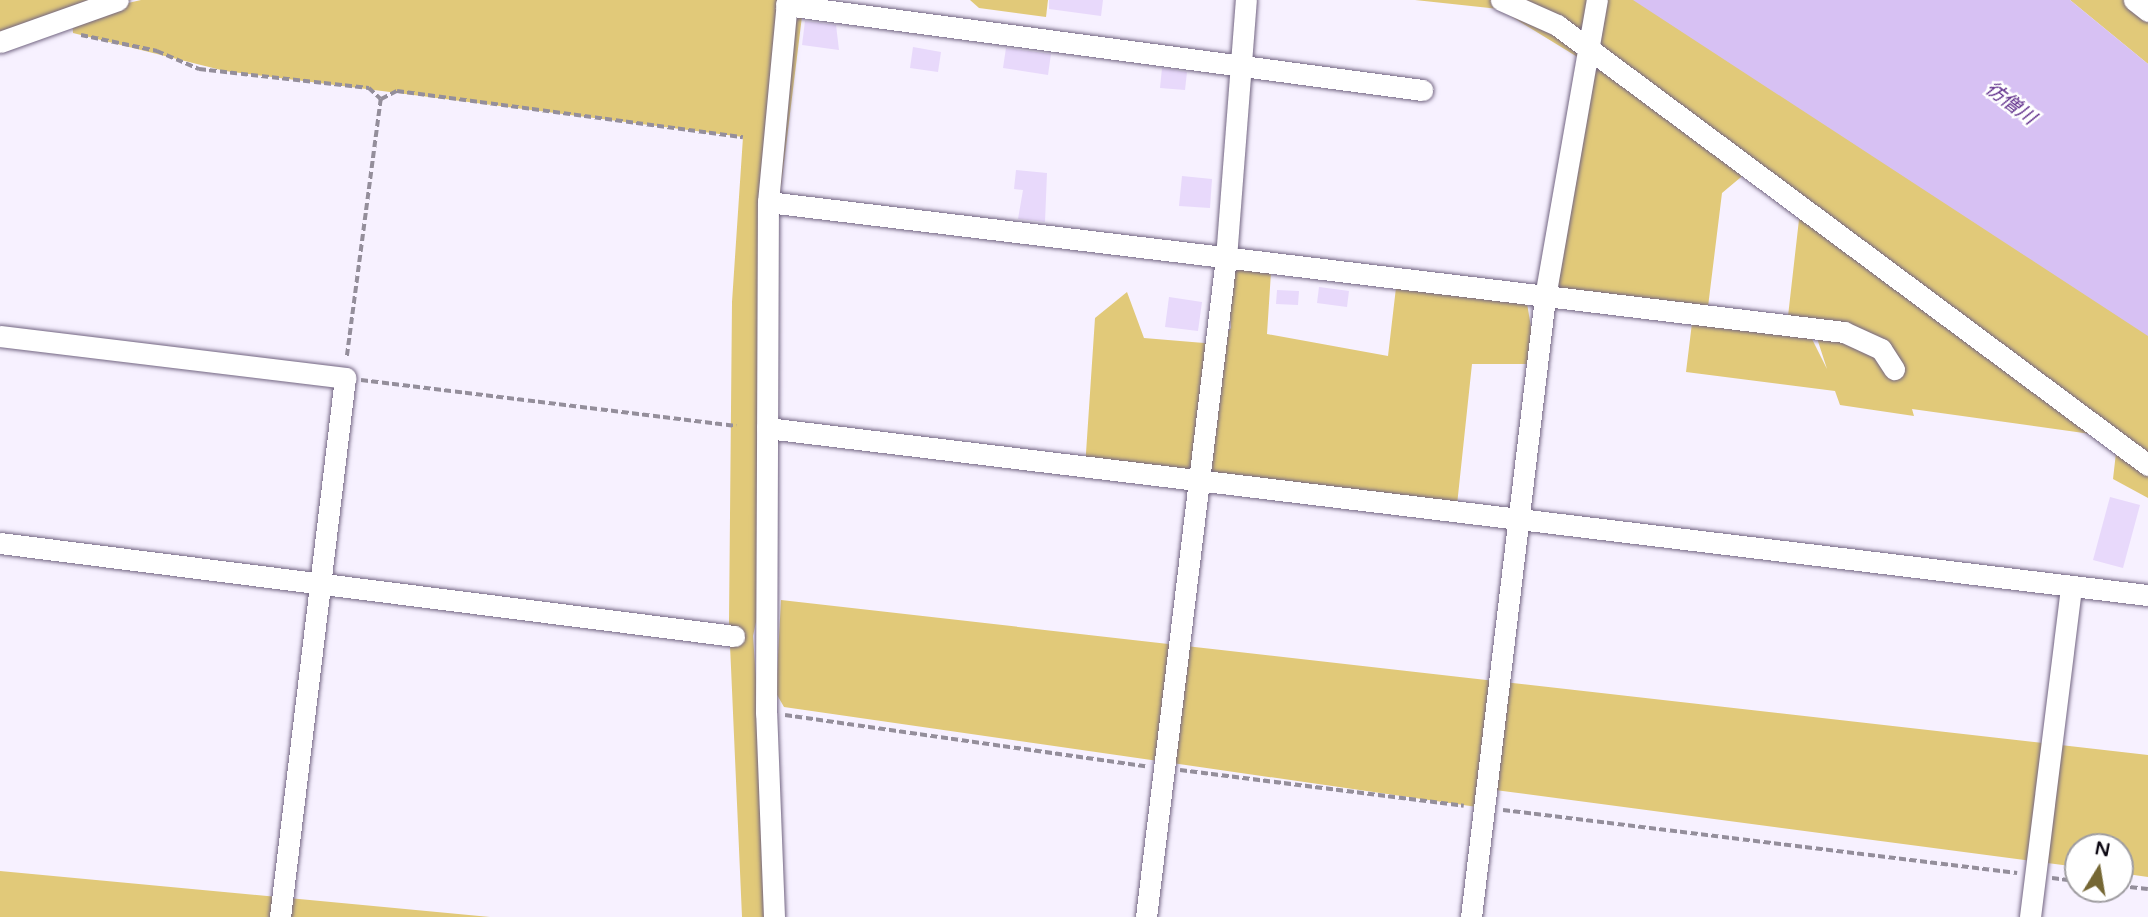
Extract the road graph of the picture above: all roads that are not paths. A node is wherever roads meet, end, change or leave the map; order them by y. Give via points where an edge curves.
1 (118, 0) edge
2 (1246, 0) edge
3 (1501, 0) edge
4 (1597, 0) edge
5 (2134, 0) edge
6 (786, 3) edge
7 (2148, 11) edge
8 (0, 42) edge
9 (1587, 44) junction
10 (1241, 68) junction
11 (1422, 90) dead end
12 (768, 202) junction
13 (1226, 258) junction
14 (1545, 298) junction
15 (0, 336) edge
16 (1894, 369) dead end
17 (767, 428) junction
18 (2148, 465) edge
19 (1201, 482) junction
20 (1519, 522) junction
21 (0, 543) edge
22 (320, 584) junction
23 (2071, 587) junction
24 (2148, 595) edge
25 (734, 636) dead end
26 (280, 917) edge
27 (774, 917) edge
28 (1146, 917) edge
29 (1471, 917) edge
30 (2030, 917) edge

1 - 8 street
2 - 10 street
3 - 9 street
4 - 9 street
5 - 7 street
6 - 10 street
6 - 12 street
9 - 14 street
9 - 18 street
10 - 11 street
10 - 13 street
12 - 13 street
12 - 17 street
13 - 14 street
13 - 19 street
14 - 16 street via 1844,332 1881,349
14 - 20 street
15 - 22 street via 345,378
17 - 19 street
17 - 27 street via 766,713
19 - 20 street
19 - 28 street
20 - 23 street
20 - 29 street
21 - 22 street
22 - 25 street
22 - 26 street
23 - 24 street
23 - 30 street

